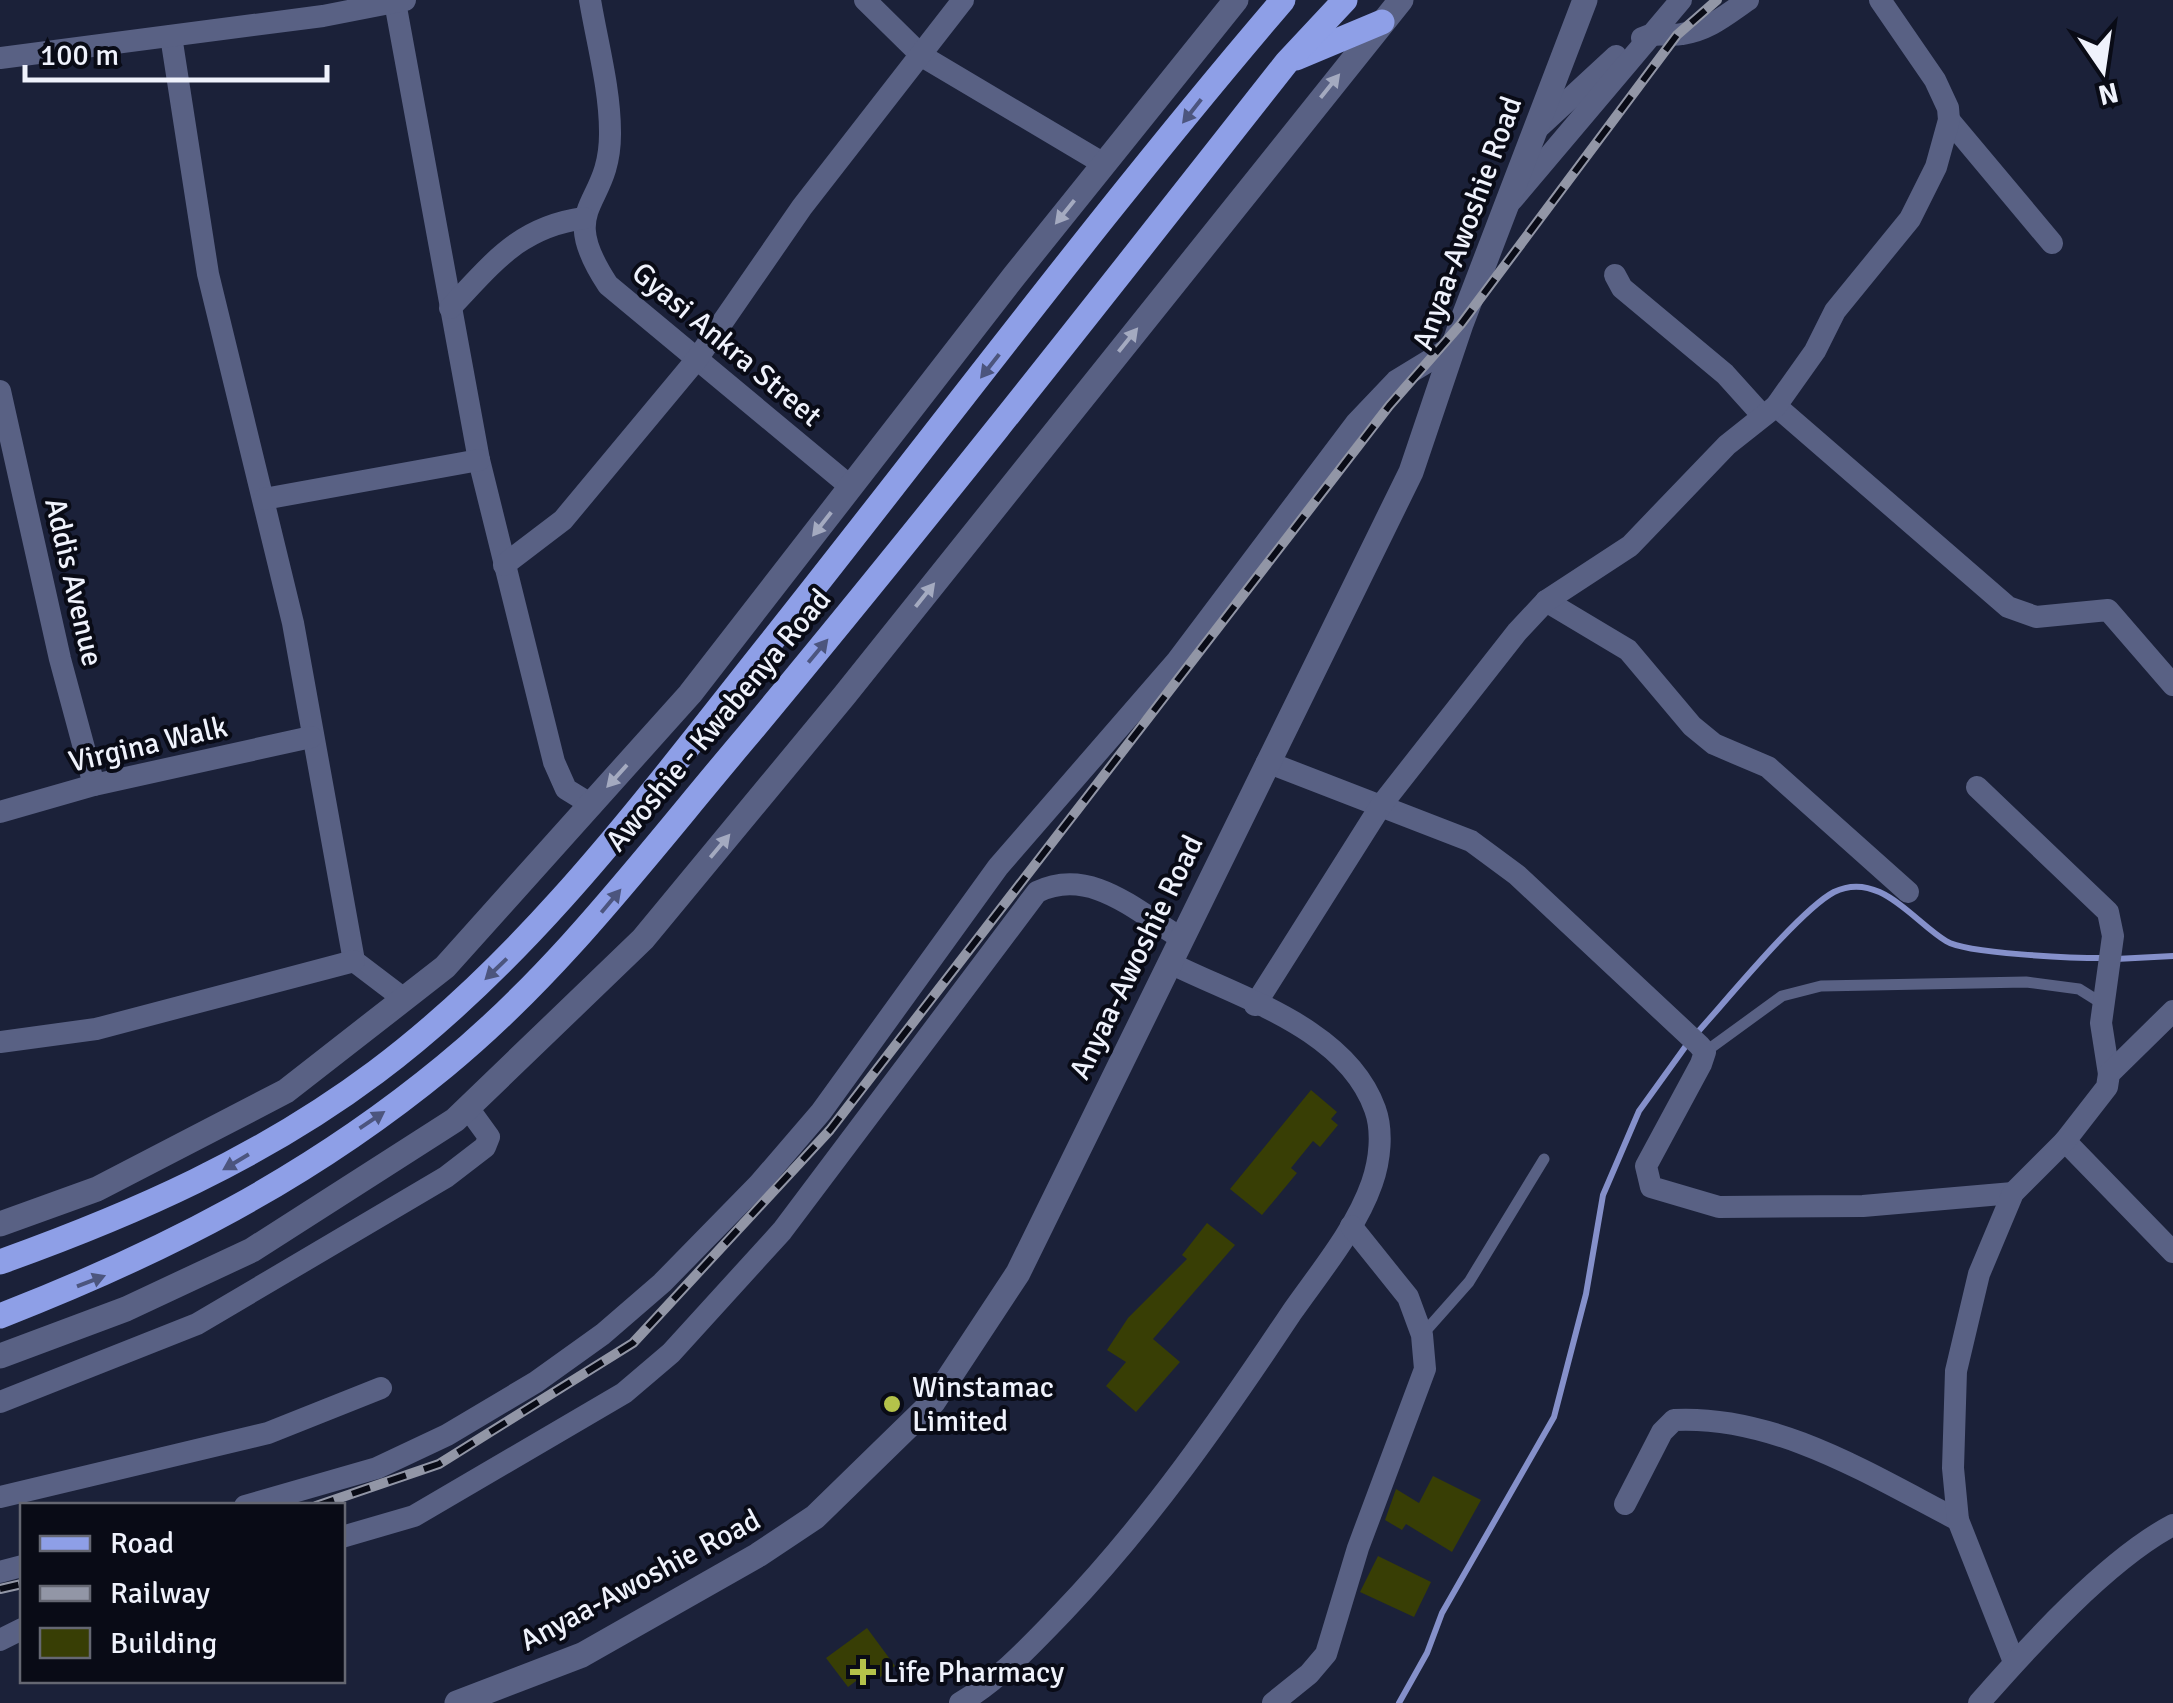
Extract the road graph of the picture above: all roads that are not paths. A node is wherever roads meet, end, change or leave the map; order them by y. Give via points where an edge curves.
1 (590, 0) edge
2 (865, 0) edge
3 (963, 0) edge
4 (1236, 0) edge
5 (1283, 0) edge
6 (1346, 0) edge
7 (1400, 0) edge
8 (1584, 0) edge
9 (1680, 0) edge
10 (1748, 0) edge
11 (1880, 0) edge
12 (400, 1) edge
13 (321, 8) edge
14 (1382, 22) junction
15 (1652, 33) junction
16 (171, 36) junction
17 (922, 56) junction
18 (0, 58) edge
19 (1286, 62) junction
20 (1949, 120) junction
21 (1537, 129) junction
22 (1104, 164) junction
23 (1510, 201) junction
24 (584, 218) junction
25 (2052, 242) dead end
26 (1615, 275) dead end
27 (450, 308) junction
28 (1455, 345) junction
29 (697, 360) junction
30 (0, 392) edge
31 (1769, 410) junction
32 (479, 460) junction
33 (851, 487) junction
34 (264, 499) junction
35 (875, 512) junction
36 (906, 545) junction
37 (504, 565) junction
38 (1546, 600) junction
39 (2173, 685) edge
40 (311, 737) junction
41 (1267, 762) junction
42 (94, 785) junction
43 (1977, 788) dead end
44 (1382, 804) junction
45 (592, 805) junction
46 (0, 812) edge
47 (1908, 892) dead end
48 (1181, 938) junction
49 (354, 961) junction
50 (1170, 963) junction
51 (404, 999) junction
52 (2103, 1004) junction
53 (1255, 1005) junction
54 (2173, 1011) edge
55 (0, 1042) edge
56 (1696, 1043) junction
57 (2109, 1074) junction
58 (468, 1108) junction
59 (2064, 1141) junction
60 (1544, 1159) dead end
61 (2013, 1193) junction
62 (0, 1224) edge
63 (1350, 1226) junction
64 (2173, 1252) edge
65 (0, 1262) edge
66 (0, 1316) edge
67 (1422, 1335) junction
68 (0, 1356) edge
69 (381, 1388) dead end
70 (0, 1402) edge
71 (0, 1497) edge
72 (255, 1503) edge
73 (1625, 1504) dead end
74 (1958, 1520) junction
75 (2173, 1526) edge
76 (345, 1535) edge
77 (2014, 1662) junction
78 (458, 1703) edge
79 (960, 1703) edge
80 (1273, 1703) edge
81 (1979, 1703) edge

1 - 24 street via 610,131 604,175
2 - 17 street
3 - 17 street
4 - 22 street
5 -> 35 main road, Awoshie - Kwabenya Road
6 - 19 main road, Awoshie - Kwabenya Road
7 - 14 street
8 - 21 street, Anyaa-Awoshie Road
9 - 15 street
10 - 15 street via 1707,28
11 - 20 street via 1935,80
12 - 13 street
12 - 27 street
13 - 16 street
14 - 19 main road
58 -> 14 street via 643,939
15 - 21 street via 1624,48
15 - 23 street
16 - 18 street
16 - 34 street via 208,274
17 - 22 street
17 - 29 street via 802,207
19 - 36 main road, Awoshie - Kwabenya Road
20 - 25 street
20 - 31 street via 1936,167 1910,218
21 - 23 street, Anyaa-Awoshie Road
22 -> 33 street
23 - 28 street, Anyaa-Awoshie Road
24 - 27 street via 524,235
24 - 29 street, Gyasi Ankra Street via 588,254 608,285
26 - 31 street via 1622,288
27 - 32 street
28 - 41 street, Anyaa-Awoshie Road via 1411,472
28 - 72 street via 1396,381 1356,423 1176,662 998,867 820,1112 662,1283 590,1344 447,1435 377,1468
29 - 33 street, Gyasi Ankra Street
29 - 37 street via 564,520
30 - 42 street, Addis Avenue
31 - 38 street via 1630,546
31 - 39 street via 2008,607 2036,618 2108,610
32 - 34 street
32 - 37 street
33 -> 45 street via 690,694
34 - 40 street
35 - 36 main road via 876,536 894,547
35 -> 65 main road, Awoshie - Kwabenya Road via 562,900 423,1036 214,1176
66 -> 36 main road, Awoshie - Kwabenya Road via 114,1272 234,1213 448,1064 591,925
37 - 45 street via 554,762 566,789
38 - 44 street
38 - 47 street via 1628,650 1692,726 1714,744 1768,767
40 - 42 street, Virgina Walk
40 - 49 street
41 - 44 street
41 - 48 street, Anyaa-Awoshie Road
42 - 46 street, Virgina Walk
43 - 52 street via 2108,912 2112,936
44 - 53 street
44 - 56 street via 1470,841 1504,864
45 - 51 street via 445,967
48 - 50 street, Anyaa-Awoshie Road
48 - 76 street via 1093,885 1063,882 1037,892 782,1231 670,1353 624,1393 414,1516
49 - 51 street
49 - 55 street via 96,1029
50 - 53 street
50 - 78 street, Anyaa-Awoshie Road via 1018,1274 905,1434 815,1517 758,1555 582,1656
51 - 62 street via 286,1091 97,1189
52 - 56 lane via 2079,989 2026,982 1821,986 1782,996
52 - 57 street
53 - 63 street via 1329,1045 1367,1090 1380,1128 1376,1168
54 - 57 street
56 - 61 street via 1646,1166 1651,1187 1719,1208 1863,1206
57 - 59 street via 2107,1087
58 - 68 street via 252,1250 126,1309
58 - 70 street via 489,1138 446,1177 197,1324
59 - 61 street
59 - 64 street
60 - 67 lane via 1468,1282
61 - 74 street via 1980,1274 1956,1371
63 - 67 street via 1408,1297
63 - 79 street via 1229,1406 1114,1558 1006,1671
67 - 80 street via 1420,1390 1358,1548 1333,1637 1309,1674
69 - 71 street via 268,1433
73 - 74 street via 1674,1420 1718,1418 1799,1441
74 - 77 street
75 - 77 street via 2122,1560
77 - 81 street

